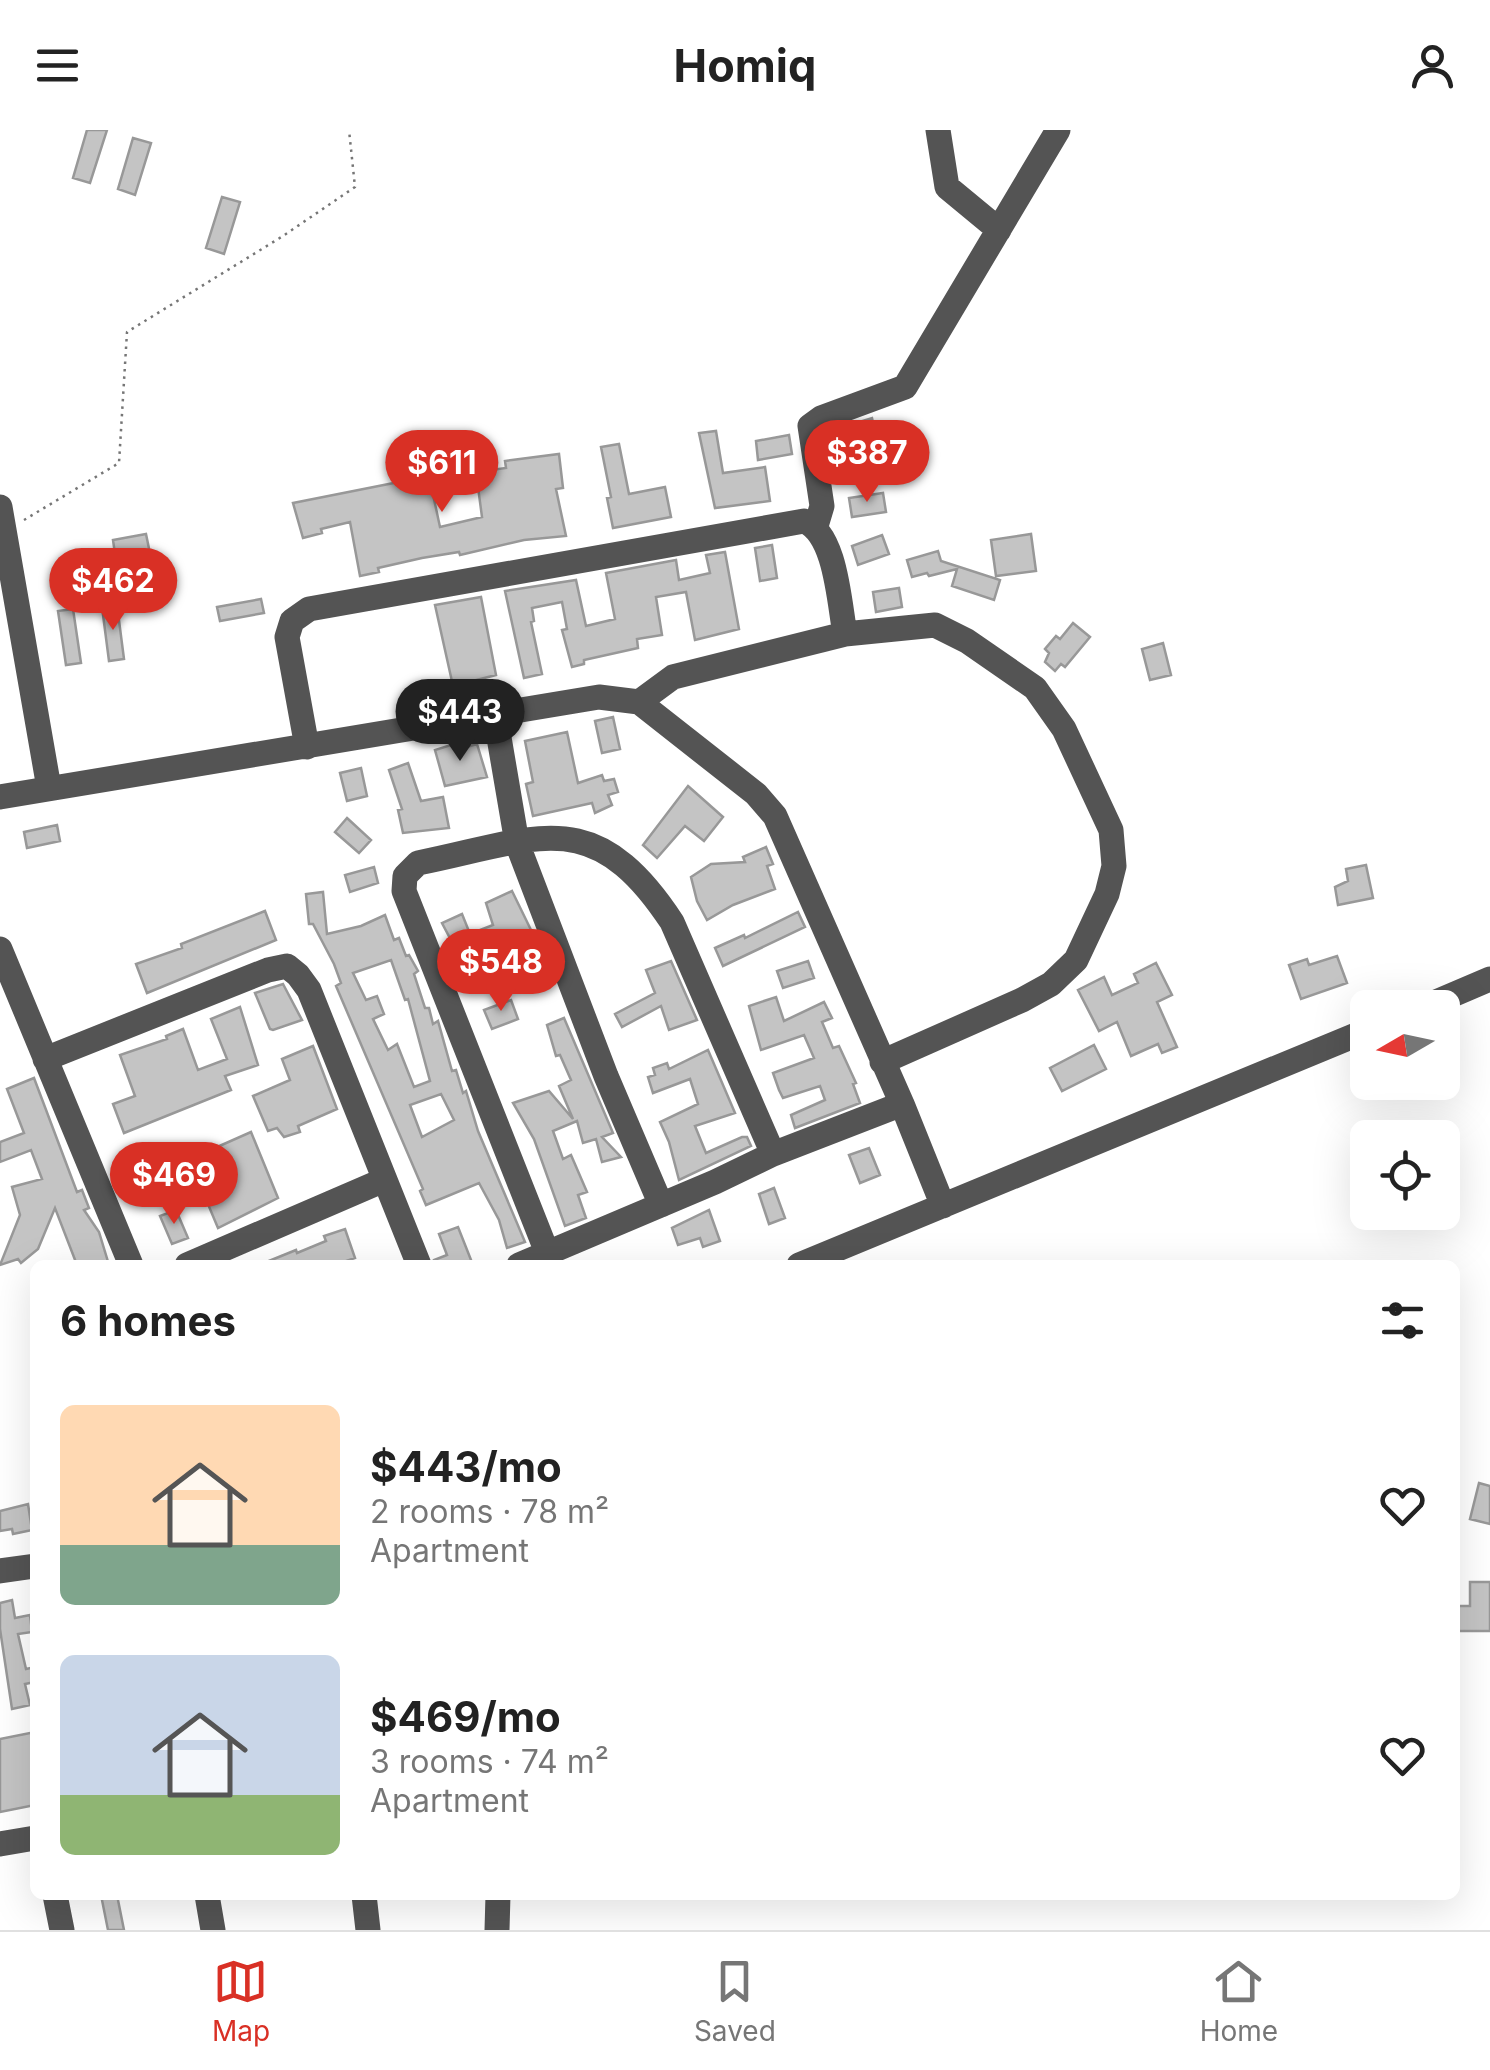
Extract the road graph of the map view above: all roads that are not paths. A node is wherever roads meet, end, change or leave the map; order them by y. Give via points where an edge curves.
1 (938, 130) edge
2 (1058, 130) edge
3 (998, 230) junction
4 (2, 519) edge
5 (816, 526) junction
6 (845, 634) junction
7 (12, 658) edge
8 (639, 702) junction
9 (495, 714) junction
10 (307, 747) junction
11 (49, 788) junction
12 (0, 797) edge
13 (517, 843) junction
14 (0, 949) edge
15 (1490, 979) edge
16 (1460, 992) edge
17 (1350, 1037) edge
18 (45, 1059) junction
19 (882, 1062) junction
20 (902, 1104) junction
21 (773, 1154) junction
22 (384, 1180) junction
23 (662, 1205) junction
24 (943, 1206) junction
25 (548, 1255) junction
26 (128, 1260) edge
27 (199, 1260) edge
28 (418, 1260) edge
29 (534, 1260) edge
30 (811, 1260) edge
31 (30, 1567) edge
32 (0, 1572) edge
33 (30, 1839) edge
34 (0, 1844) edge
35 (56, 1900) edge
36 (209, 1900) edge
37 (365, 1900) edge
38 (498, 1900) edge
39 (62, 1930) edge
40 (213, 1930) edge
41 (368, 1930) edge
42 (497, 1930) edge

1 - 3 street via 947,187
2 - 3 street
3 - 5 street via 905,387 810,426 822,506
4 - 7 street
5 - 6 street via 828,546
5 - 10 street via 786,522 309,609 292,621 287,637
6 - 8 street via 673,676
6 - 19 street via 935,625 1035,688 1089,777 1110,830 1114,866 1083,947 1051,984
7 - 11 street
8 - 9 street via 599,697
8 - 19 street via 756,794 774,816
9 - 10 street
9 - 13 street
10 - 11 street
11 - 12 street
13 - 21 street via 555,836 590,842 656,897
13 - 23 street
13 - 25 street via 418,863 404,884
14 - 18 street
15 - 16 street
17 - 24 street
18 - 22 street via 287,966 309,990
18 - 26 street
19 - 20 street
20 - 21 street
20 - 24 street
21 - 23 street
22 - 27 street
22 - 28 street
23 - 25 street
24 - 30 street
25 - 29 street
31 - 32 street
33 - 34 street
35 - 39 street
36 - 40 street
37 - 41 street
38 - 42 street

